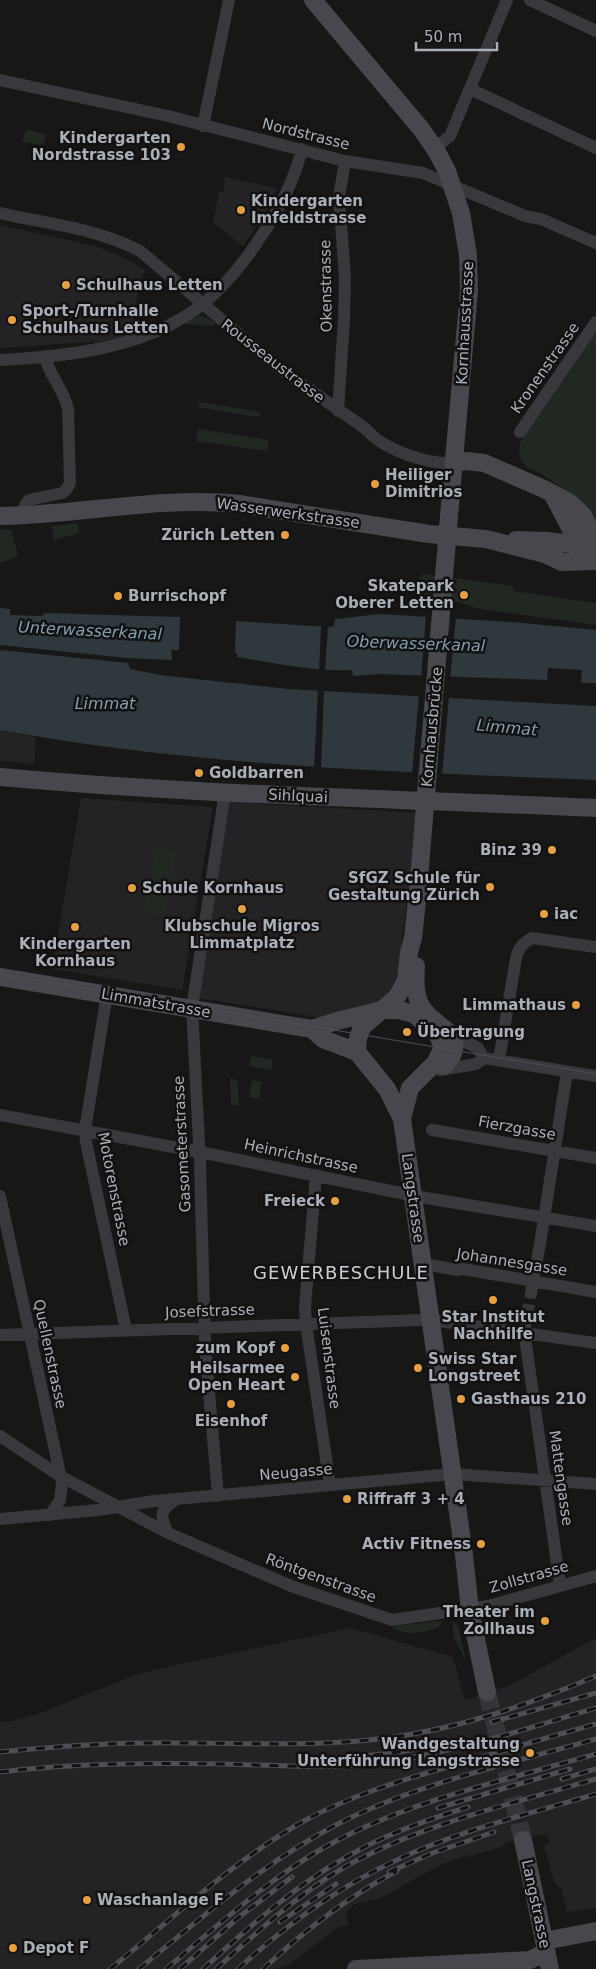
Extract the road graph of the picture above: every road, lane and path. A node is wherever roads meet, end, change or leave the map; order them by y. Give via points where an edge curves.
1 (229, 0) edge
2 (313, 0) edge
3 (507, 0) edge
4 (530, 0) edge
5 (596, 31) edge
6 (0, 80) edge
7 (470, 89) junction
8 (203, 126) junction
9 (435, 148) junction
10 (596, 148) edge
11 (302, 149) junction
12 (345, 160) junction
13 (452, 186) junction
14 (0, 213) edge
15 (596, 243) edge
16 (201, 304) junction
17 (596, 322) edge
18 (45, 356) junction
19 (0, 360) edge
20 (338, 410) junction
21 (520, 432) dead end
22 (455, 464) junction
23 (553, 495) junction
24 (562, 512) junction
25 (0, 516) edge
26 (24, 516) junction
27 (450, 516) joint
28 (592, 530) edge
29 (546, 547) junction
30 (592, 554) edge
31 (0, 777) edge
32 (225, 792) junction
33 (596, 808) edge
34 (413, 938) junction
35 (596, 947) edge
36 (0, 977) edge
37 (107, 994) junction
38 (192, 1008) junction
39 (382, 1010) junction
40 (312, 1029) junction
41 (453, 1036) junction
42 (357, 1052) junction
43 (484, 1058) junction
44 (498, 1060) junction
45 (440, 1070) junction
46 (567, 1072) junction
47 (596, 1076) edge
48 (421, 1078) junction
49 (0, 1115) edge
50 (402, 1119) junction
51 (85, 1130) junction
52 (432, 1130) dead end
53 (554, 1150) junction
54 (200, 1152) junction
55 (596, 1158) edge
56 (316, 1175) junction
57 (413, 1195) junction
58 (0, 1196) edge
59 (544, 1217) junction
60 (596, 1226) edge
61 (423, 1264) junction
62 (532, 1287) junction
63 (594, 1292) edge
64 (526, 1316) tunnel mouth
65 (426, 1320) junction
66 (306, 1324) junction
67 (205, 1328) junction
68 (126, 1330) junction
69 (29, 1333) junction
70 (524, 1333) junction
71 (0, 1334) edge
72 (596, 1343) edge
73 (0, 1436) edge
74 (452, 1474) junction
75 (60, 1476) junction
76 (545, 1480) junction
77 (596, 1484) edge
78 (330, 1485) junction
79 (218, 1496) junction
80 (175, 1500) junction
81 (115, 1506) junction
82 (50, 1515) junction
83 (0, 1519) edge
84 (168, 1533) junction
85 (596, 1576) edge
86 (560, 1585) junction
87 (470, 1610) junction
88 (487, 1692) tunnel mouth
89 (523, 1840) tunnel mouth
90 (596, 1930) edge
91 (547, 1954) edge
92 (358, 1969) edge

1 - 8 street
2 - 9 street, Kornhausstrasse
3 - 7 street
4 - 5 street
6 - 8 street, Nordstrasse
7 - 9 street via 450,136
7 - 10 street
8 - 11 street, Nordstrasse
9 - 13 street, Kornhausstrasse
11 - 12 street, Nordstrasse
11 - 16 street via 293,179 276,215 250,253 221,287
12 - 13 street, Nordstrasse via 423,173
12 - 20 street, Okenstrasse via 339,197 345,277
13 - 15 street, Nordstrasse
13 - 22 street, Kornhausstrasse via 461,213 469,274
14 - 16 street, Rousseaustrasse via 125,243 153,261
16 - 18 street via 179,321 154,333 127,342
16 - 20 street, Rousseaustrasse via 285,373
17 - 21 street, Kronenstrasse
18 - 19 street
18 - 26 street via 49,372 66,398 69,486 62,493 29,500
20 - 22 street, Rousseaustrasse via 394,448 428,461
22 - 23 street, Rousseaustrasse via 466,461 484,463
22 - 27 street, Kornhausstrasse
23 - 24 street
23 - 28 street, Rousseaustrasse via 570,503
24 - 29 street via 561,529
24 - 30 street
25 - 26 street, Wasserwerkstrasse
26 - 29 street, Wasserwerkstrasse via 167,502 212,501 429,534
27 - 34 street, Kornhausbrücke, bridge
28 - 30 street, Rousseaustrasse via 587,537
29 - 30 street, Wasserwerkstrasse
31 - 32 street, Sihlquai
32 - 33 street, Sihlquai
32 - 38 street, Gasometerstrasse
34 - 39 street via 403,986 397,997
34 - 41 street via 416,950 414,989 418,1000 428,1015
35 - 44 street via 532,938 524,942 516,958
36 - 37 street, Limmatstrasse
37 - 38 street, Limmatstrasse
37 - 51 street, Motorenstrasse
38 - 40 street, Limmatstrasse
38 - 54 street, Gasometerstrasse
39 - 40 street
39 - 42 street via 362,1028
39 - 48 street via 414,1014 440,1038 442,1052
40 - 42 street via 323,1039
41 - 43 street via 478,1048
41 - 45 street via 455,1044 451,1058
42 - 50 street via 387,1088
43 - 44 street
43 - 45 street via 476,1064
44 - 46 street
45 - 48 street
46 - 47 street
46 - 53 street
48 - 50 street via 410,1088
49 - 51 street, Heinrichstrasse
50 - 57 street, Langstrasse
51 - 54 street, Heinrichstrasse
51 - 68 street, Motorenstrasse
52 - 53 street, Fierzgasse
53 - 55 street, Fierzgasse
53 - 59 street
54 - 56 street, Heinrichstrasse
54 - 67 street, Gasometerstrasse
56 - 57 street, Heinrichstrasse
56 - 66 street, Luisenstrasse
57 - 59 street, Heinrichstrasse
57 - 61 street, Langstrasse
58 - 69 street, Quellenstrasse
59 - 60 street, Heinrichstrasse
59 - 62 street
61 - 62 street, Johannesgasse
61 - 65 street, Langstrasse
62 - 63 street, Johannesgasse
64 - 70 street, Mattengasse
65 - 66 street, Josefstrasse
65 - 70 street, Josefstrasse
65 - 74 street, Langstrasse
66 - 67 street, Josefstrasse
66 - 78 street, Luisenstrasse
67 - 68 street, Josefstrasse
67 - 79 street, Gasometerstrasse
68 - 69 street, Josefstrasse
69 - 71 street, Josefstrasse
69 - 75 street, Quellenstrasse
70 - 72 street, Josefstrasse
70 - 76 street, Mattengasse
73 - 75 street, Röntgenstrasse
74 - 76 street, Neugasse
74 - 78 street, Neugasse
74 - 87 street, Langstrasse
75 - 81 street, Röntgenstrasse
75 - 82 street, Quellenstrasse via 60,1500
76 - 77 street, Neugasse
76 - 86 street, Mattengasse
78 - 79 street, Neugasse
79 - 80 street, Neugasse
80 - 81 street, Neugasse
80 - 84 street via 163,1511
81 - 82 street, Neugasse
81 - 84 street, Röntgenstrasse
82 - 83 street, Neugasse
84 - 87 street, Röntgenstrasse via 291,1586 387,1619
85 - 86 street, Zollstrasse
86 - 87 street, Zollstrasse
87 - 88 street, Langstrasse
89 - 91 street, Langstrasse
90 - 91 street
91 - 92 street via 530,1960

